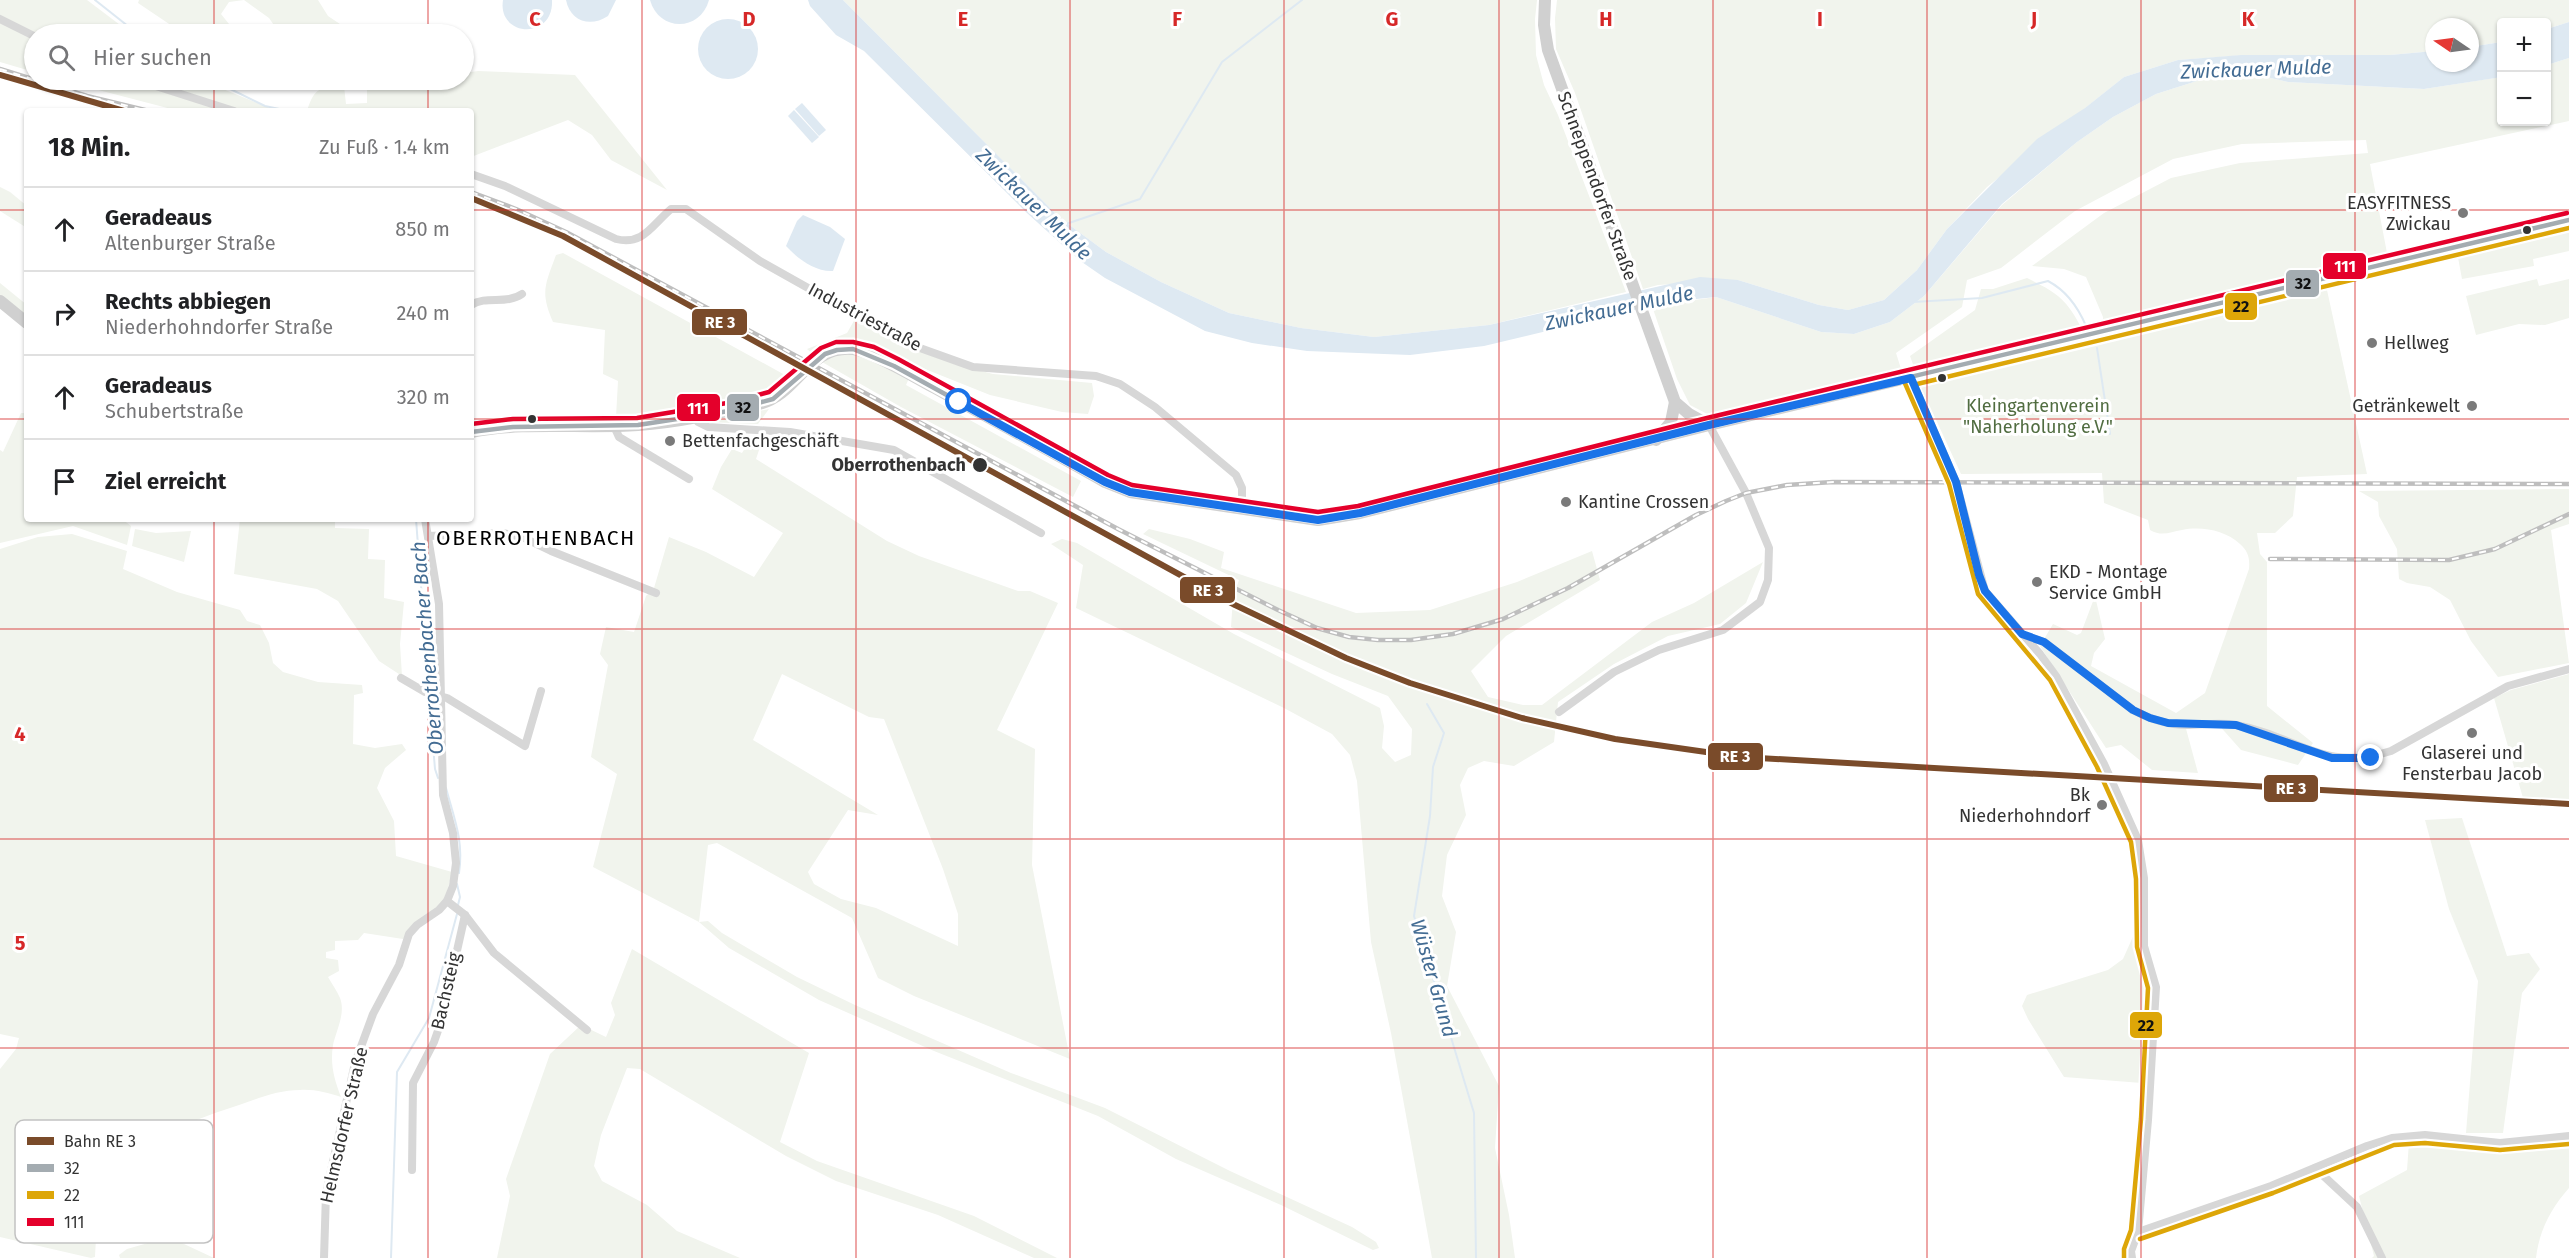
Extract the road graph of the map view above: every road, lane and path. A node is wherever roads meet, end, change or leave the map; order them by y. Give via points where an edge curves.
1 (1545, 1) edge
2 (0, 19) edge
3 (24, 31) edge
4 (168, 90) edge
5 (225, 108) edge
6 (474, 175) edge
7 (2569, 220) edge
8 (522, 294) dead end
9 (0, 301) edge
10 (474, 304) edge
11 (24, 321) edge
12 (1911, 378) junction
13 (1675, 402) junction
14 (696, 417) junction
15 (1709, 425) junction
16 (614, 426) junction
17 (474, 432) edge
18 (1656, 440) junction
19 (689, 479) dead end
20 (1242, 508) junction
21 (426, 522) edge
22 (1041, 533) dead end
23 (428, 536) junction
24 (656, 592) dead end
25 (2022, 634) junction
26 (2569, 669) edge
27 (401, 678) dead end
28 (540, 691) dead end
29 (438, 696) junction
30 (1559, 712) dead end
31 (447, 901) junction
32 (460, 911) junction
33 (587, 1030) dead end
34 (2569, 1136) edge
35 (2315, 1168) junction
36 (412, 1170) dead end
37 (2138, 1232) junction
38 (324, 1258) edge
39 (2132, 1258) edge
40 (2382, 1258) edge

1 - 13 street, Schneppendorfer Straße via 1548,50
2 - 3 street
4 - 5 street
6 - 20 street, Industriestraße via 628,242 640,239 671,209 686,209 760,261 906,343 973,367 1096,376 1120,384 1155,407 1236,475 1242,488
7 - 12 street
8 - 10 street via 514,300
9 - 11 street
12 - 15 street
12 - 25 street via 1956,482 1985,591
13 - 15 street
13 - 18 street via 1671,422
14 - 16 street
14 - 20 street via 776,398 812,361 826,353 855,349 897,367 1105,482 1130,492
14 - 22 street via 708,427 790,432 894,450
15 - 18 street
15 - 30 street via 1746,493 1768,548 1768,580 1760,602 1723,630 1659,650 1614,672
16 - 17 street via 521,426
16 - 19 street via 619,437
18 - 20 street via 1318,520
21 - 23 street
23 - 24 street via 509,533
23 - 29 street via 439,604
25 - 26 street via 2044,642 2133,710 2150,718 2185,725 2236,725 2315,753 2348,759 2371,758 2391,751 2508,686
25 - 37 street via 2056,676 2104,764 2138,840 2144,946 2156,987
27 - 29 street
28 - 29 street via 525,746
29 - 31 street via 443,795 456,854 453,886
31 - 32 street, Bachsteig
31 - 38 street, Helmsdorfer Straße via 410,934 355,1063 327,1187
32 - 33 street, Bachsteig via 494,953
32 - 36 street, Bachsteig via 439,1028 413,1083
34 - 35 street via 2500,1143 2425,1135 2392,1138
35 - 37 street
35 - 40 street via 2357,1207
37 - 39 street

